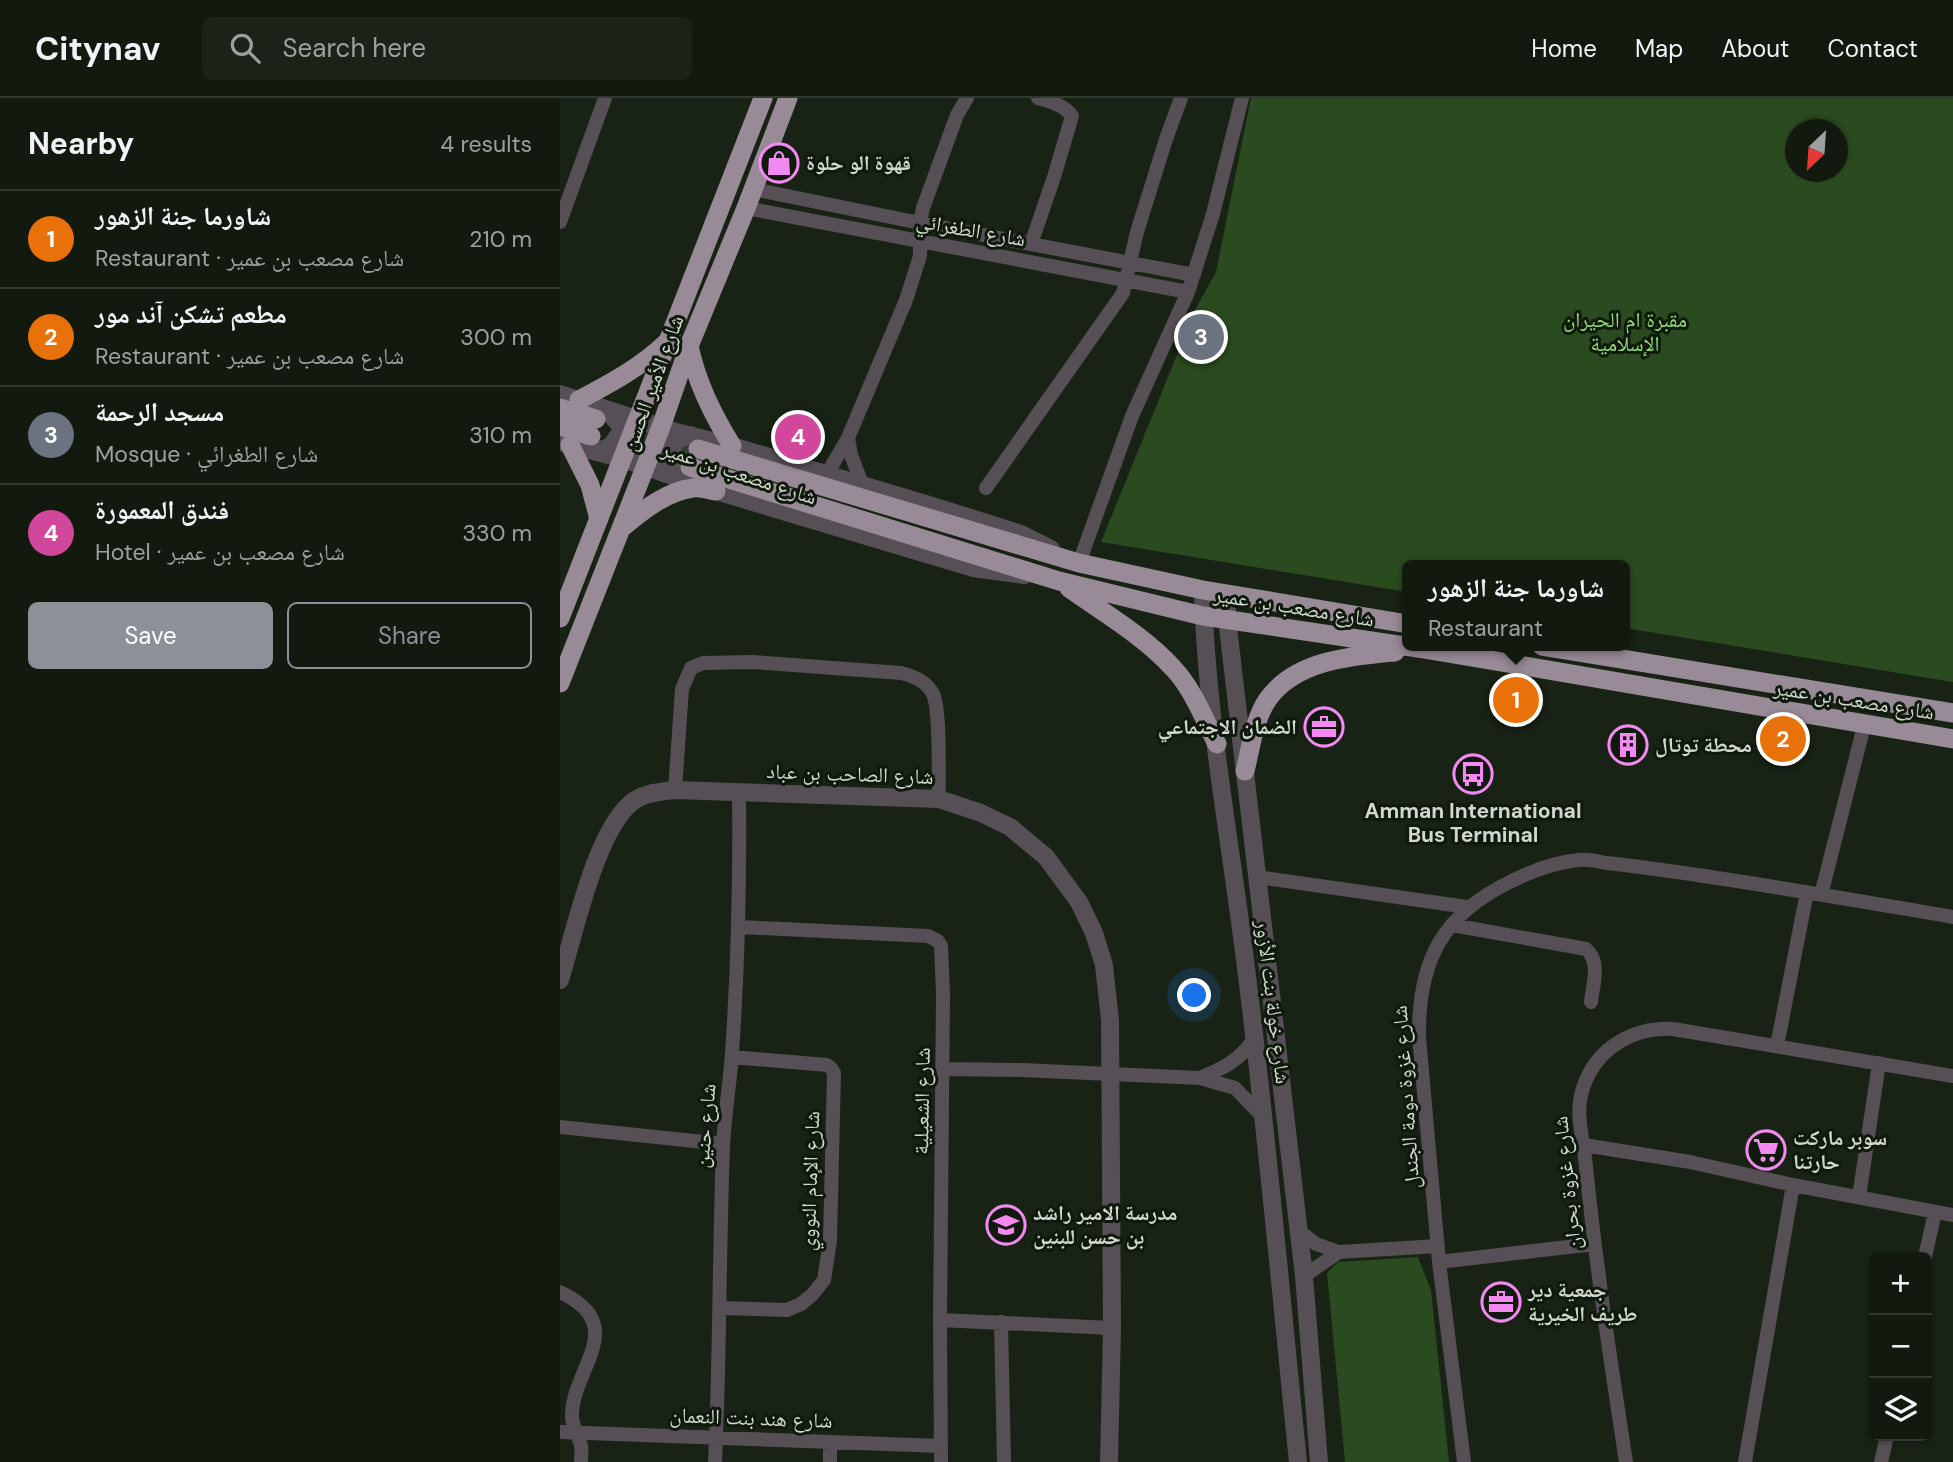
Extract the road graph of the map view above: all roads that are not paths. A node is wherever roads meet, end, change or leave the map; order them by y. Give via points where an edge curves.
1 (605, 98) edge
2 (763, 98) edge
3 (788, 98) edge
4 (967, 98) edge
5 (1038, 98) edge
6 (1181, 98) edge
7 (1242, 98) edge
8 (753, 188) junction
9 (747, 208) junction
10 (560, 222) edge
11 (920, 223) junction
12 (920, 242) junction
13 (1031, 244) junction
14 (1130, 262) junction
15 (1194, 275) junction
16 (1127, 280) junction
17 (1188, 292) junction
18 (671, 338) junction
19 (689, 346) junction
20 (569, 397) edge
21 (560, 408) edge
22 (638, 420) junction
23 (560, 426) edge
24 (661, 427) junction
25 (598, 429) junction
26 (848, 438) junction
27 (694, 442) junction
28 (565, 443) edge
29 (732, 446) junction
30 (623, 459) junction
31 (646, 467) junction
32 (683, 472) junction
33 (827, 474) junction
34 (862, 484) junction
35 (986, 488) dead end
36 (716, 491) junction
37 (599, 519) junction
38 (622, 528) junction
39 (1071, 560) junction
40 (1052, 579) junction
41 (1203, 590) junction
42 (1227, 594) junction
43 (1203, 616) junction
44 (560, 618) edge
45 (1227, 619) junction
46 (1402, 623) edge
47 (1402, 646) edge
48 (1405, 651) edge
49 (1436, 651) edge
50 (1573, 651) edge
51 (560, 683) edge
52 (1953, 713) edge
53 (1864, 726) junction
54 (1953, 739) edge
55 (1217, 744) junction
56 (1245, 771) junction
57 (676, 790) junction
58 (739, 793) junction
59 (939, 799) junction
60 (1258, 877) junction
61 (1814, 893) junction
62 (1467, 907) junction
63 (1953, 917) edge
64 (1452, 925) junction
65 (740, 928) junction
66 (560, 980) edge
67 (1591, 1002) dead end
68 (1254, 1039) junction
69 (1777, 1046) junction
70 (732, 1057) junction
71 (1879, 1063) junction
72 (943, 1069) junction
73 (1111, 1075) junction
74 (1953, 1076) edge
75 (1200, 1078) junction
76 (1264, 1118) junction
77 (560, 1127) edge
78 (723, 1144) junction
79 (1584, 1145) junction
80 (1793, 1185) junction
81 (1858, 1197) junction
82 (1935, 1212) junction
83 (1953, 1214) edge
84 (1299, 1231) junction
85 (1594, 1244) junction
86 (1438, 1246) junction
87 (1339, 1252) junction
88 (1927, 1252) edge
89 (1439, 1262) junction
90 (1304, 1276) junction
91 (560, 1292) edge
92 (721, 1308) junction
93 (940, 1320) junction
94 (1000, 1322) junction
95 (1112, 1328) junction
96 (560, 1432) edge
97 (576, 1433) junction
98 (716, 1437) junction
99 (1886, 1441) edge
100 (830, 1443) junction
101 (940, 1446) junction
102 (581, 1462) edge
103 (715, 1462) edge
104 (830, 1462) edge
105 (941, 1462) edge
106 (1003, 1462) edge
107 (1109, 1462) edge
108 (1298, 1462) edge
109 (1319, 1462) edge
110 (1464, 1462) edge
111 (1626, 1462) edge
112 (1745, 1462) edge
113 (1881, 1462) edge

1 - 10 street
2 - 18 highway, شارع الأمير الحسن
3 - 8 highway, شارع الأمير الحسن
4 - 11 street
5 - 13 street via 1072,116
6 - 14 street
7 - 15 street
8 - 9 highway, شارع الأمير الحسن
8 - 11 street, شارع الطغرائي
9 - 12 street, شارع الطغرائي
9 - 19 highway, شارع الأمير الحسن
11 - 12 street
11 - 13 street, شارع الطغرائي
12 - 16 street, شارع الطغرائي
12 - 26 street via 906,300
13 - 14 street, شارع الطغرائي
14 - 15 street, شارع الطغرائي
14 - 16 street
15 - 17 street
16 - 17 street, شارع الطغرائي
16 - 35 street via 1116,306
17 - 39 street
18 - 20 highway via 618,380
18 - 22 highway, شارع الأمير الحسن
19 - 24 highway, شارع الأمير الحسن
19 - 29 highway via 706,401
20 - 25 street
21 - 25 highway
22 - 24 street, شارع مصعب بن عمير
22 - 25 street, شارع مصعب بن عمير
22 - 30 highway, شارع الأمير الحسن
23 - 25 highway
24 - 27 street, شارع مصعب بن عمير
24 - 31 highway, شارع الأمير الحسن
25 - 28 street
25 - 30 street, شارع مصعب بن عمير
26 - 33 street
26 - 34 street
27 - 29 street, شارع مصعب بن عمير
27 - 32 street via 677,439 671,449 669,459
27 - 39 highway, شارع مصعب بن عمير
28 - 37 highway via 590,485
29 - 33 street, شارع مصعب بن عمير
30 - 31 street, شارع مصعب بن عمير
30 - 37 highway, شارع الأمير الحسن
31 - 32 street, شارع مصعب بن عمير
31 - 38 highway, شارع الأمير الحسن
32 - 36 street, شارع مصعب بن عمير
32 - 40 highway, شارع مصعب بن عمير
33 - 34 street, شارع مصعب بن عمير
34 - 39 street, شارع مصعب بن عمير via 1021,534
36 - 38 highway via 694,488 670,496
36 - 40 street, شارع مصعب بن عمير via 973,568
37 - 44 highway, شارع الأمير الحسن
38 - 51 highway, شارع الأمير الحسن
39 - 41 highway, شارع مصعب بن عمير
40 - 43 highway, شارع مصعب بن عمير
40 - 55 highway via 1144,641 1174,669
41 - 42 highway, شارع مصعب بن عمير
41 - 43 street, شارع خولة بنت الأزور
42 - 45 street, شارع خولة بنت الأزور
42 - 46 highway, شارع مصعب بن عمير
43 - 45 highway, شارع مصعب بن عمير
43 - 55 street, شارع خولة بنت الأزور
45 - 47 highway, شارع مصعب بن عمير
45 - 56 street, شارع خولة بنت الأزور
48 - 56 highway via 1345,657 1300,672 1281,684 1257,721
49 - 53 highway, شارع مصعب بن عمير
50 - 52 highway, شارع مصعب بن عمير
53 - 54 highway, شارع مصعب بن عمير
53 - 61 street
55 - 68 street, شارع خولة بنت الأزور
56 - 60 street, شارع خولة بنت الأزور
57 - 58 street, شارع الصاحب بن عباد
57 - 59 street via 682,689 691,668 703,663 753,662 901,673 923,683 933,694 937,717
57 - 66 street, شارع الصاحب بن عباد via 630,803 607,835
58 - 59 street, شارع الصاحب بن عباد
58 - 65 street, شارع حنين
59 - 73 street, شارع الصاحب بن عباد via 1010,827 1046,857 1079,902 1104,965
60 - 62 street
60 - 84 street, شارع خولة بنت الأزور
61 - 62 street, شارع غزوة دومة الجندل via 1582,859 1535,870
61 - 63 street, شارع غزوة دومة الجندل
61 - 69 street
62 - 64 street, شارع غزوة دومة الجندل
64 - 67 street via 1586,949 1595,960
64 - 86 street, شارع غزوة دومة الجندل via 1429,963 1418,1007
65 - 70 street, شارع حنين
65 - 72 street, شارع الشعيلية via 905,934 938,941 943,955
68 - 75 street via 1232,1064
68 - 76 street, شارع خولة بنت الأزور
69 - 71 street, شارع غزوة بحران
69 - 79 street, شارع غزوة بحران via 1662,1028 1618,1042 1592,1068 1583,1088 1579,1122
70 - 78 street, شارع حنين
70 - 92 street, شارع الإمام النووي via 827,1065 834,1073 831,1241 824,1280 800,1304 787,1310
71 - 74 street, شارع غزوة بحران
71 - 81 street
72 - 73 street
72 - 93 street, شارع الشعيلية
73 - 75 street
73 - 95 street, شارع الصاحب بن عباد
75 - 76 street via 1235,1088
76 - 108 street, شارع خولة بنت الأزور
77 - 78 street
78 - 92 street, شارع حنين
79 - 80 street
79 - 85 street, شارع غزوة بحران
80 - 81 street
80 - 112 street
81 - 82 street
82 - 83 street
82 - 88 street
84 - 87 street via 1316,1244
84 - 90 street, شارع خولة بنت الأزور
85 - 89 street
85 - 111 street, شارع غزوة بحران
86 - 87 street
86 - 89 street, شارع غزوة دومة الجندل
87 - 90 street
89 - 110 street, شارع غزوة دومة الجندل
90 - 109 street, شارع خولة بنت الأزور
91 - 97 street via 587,1309 593,1324 594,1343 571,1415
92 - 98 street, شارع حنين
93 - 94 street
93 - 101 street, شارع الشعيلية
94 - 95 street
94 - 106 street
95 - 107 street, شارع الصاحب بن عباد
96 - 97 street, شارع هند بنت النعمان
97 - 98 street, شارع هند بنت النعمان
97 - 102 street
98 - 100 street, شارع هند بنت النعمان
98 - 103 street, شارع حنين
99 - 113 street
100 - 101 street, شارع هند بنت النعمان
100 - 104 street
101 - 105 street, شارع الشعيلية

